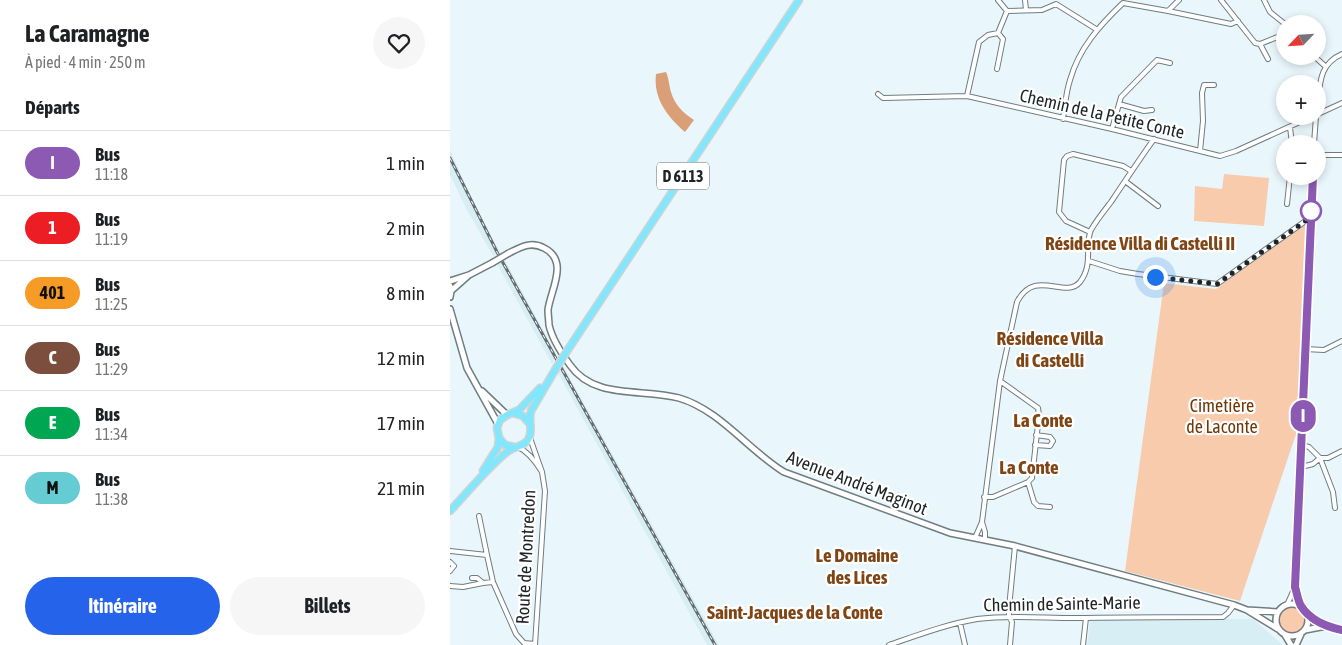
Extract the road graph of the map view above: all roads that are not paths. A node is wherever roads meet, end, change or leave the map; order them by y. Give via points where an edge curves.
1 (799, 0) edge
2 (998, 0) edge
3 (1025, 0) edge
4 (1179, 0) edge
5 (1221, 0) edge
6 (1264, 0) edge
7 (1122, 1) edge
8 (1026, 10) junction
9 (1007, 11) junction
10 (1168, 12) junction
11 (1276, 17) edge
12 (1238, 21) junction
13 (1096, 29) junction
14 (998, 33) junction
15 (1276, 38) edge
16 (1260, 44) junction
17 (1342, 54) edge
18 (1268, 59) dead end
19 (1170, 63) dead end
20 (1325, 66) joint
21 (997, 69) dead end
22 (1321, 75) edge
23 (1214, 85) dead end
24 (878, 94) dead end
25 (967, 96) junction
26 (1342, 103) edge
27 (1119, 104) junction
28 (1152, 110) dead end
29 (1326, 111) edge
30 (1063, 118) junction
31 (1295, 125) edge
32 (1290, 127) junction
33 (1112, 129) junction
34 (1291, 135) edge
35 (1154, 139) junction
36 (1200, 151) junction
37 (1326, 155) edge
38 (1342, 155) edge
39 (1131, 171) junction
40 (1125, 181) junction
41 (1289, 185) edge
42 (1312, 185) edge
43 (1288, 204) dead end
44 (1158, 206) dead end
45 (1311, 217) junction
46 (1090, 232) junction
47 (1089, 261) junction
48 (469, 275) junction
49 (450, 281) edge
50 (450, 291) edge
51 (450, 309) edge
52 (450, 319) edge
53 (454, 325) junction
54 (1342, 341) edge
55 (1305, 349) junction
56 (555, 370) junction
57 (1000, 381) junction
58 (478, 387) junction
59 (510, 414) junction
60 (529, 423) junction
61 (498, 424) junction
62 (1036, 435) junction
63 (499, 438) junction
64 (529, 438) junction
65 (1035, 445) junction
66 (1302, 445) junction
67 (516, 447) junction
68 (1342, 451) edge
69 (1320, 458) junction
70 (1301, 467) junction
71 (542, 472) junction
72 (477, 480) junction
73 (1028, 482) junction
74 (984, 497) junction
75 (1050, 507) dead end
76 (1335, 508) dead end
77 (450, 511) edge
78 (479, 516) dead end
79 (982, 522) junction
80 (978, 529) junction
81 (984, 530) junction
82 (975, 538) junction
83 (985, 540) junction
84 (1015, 546) junction
85 (450, 551) edge
86 (487, 555) junction
87 (450, 562) edge
88 (450, 572) edge
89 (472, 578) dead end
90 (493, 582) junction
91 (484, 583) junction
92 (450, 586) edge
93 (1295, 587) junction
94 (1287, 604) junction
95 (1234, 605) junction
96 (1302, 607) junction
97 (1247, 610) junction
98 (1278, 612) junction
99 (1307, 614) junction
100 (1009, 616) junction
101 (1086, 618) junction
102 (960, 623) junction
103 (1326, 626) junction
104 (1278, 629) junction
105 (1342, 630) edge
106 (1303, 632) junction
107 (1285, 635) junction
108 (535, 645) edge
109 (889, 645) edge
110 (965, 645) edge
111 (1010, 645) edge
112 (1083, 645) edge
113 (1291, 645) edge
114 (1296, 645) edge

1 - 56 main road, D 6113, bridge
2 - 9 street
3 - 8 street
4 - 10 street
5 - 12 street
6 - 11 street
7 - 10 street
7 - 13 street
8 - 9 street
8 - 13 street via 1045,9 1056,4
9 - 14 street
10 - 12 street via 1231,24
12 - 16 street via 1255,43
13 - 30 street via 1070,80
14 - 21 street via 1003,39
14 - 25 street via 988,34 979,42
15 - 16 street
16 - 18 street
17 - 20 street
19 - 27 street via 1158,60 1121,97
20 - 22 street
23 - 36 street via 1204,85 1202,93
24 - 25 street, Chemin de la Petite Conte via 883,98
25 - 30 street, Chemin de la Petite Conte
26 - 29 street, Chemin de la Petite Conte
27 - 28 street
27 - 33 street
30 - 33 street, Chemin de la Petite Conte
31 - 32 street, Chemin de la Petite Conte
32 - 34 street
32 - 36 street, Chemin de la Petite Conte via 1225,155
33 - 35 street, Chemin de la Petite Conte
35 - 36 street, Chemin de la Petite Conte
35 - 39 street
37 - 38 street
39 - 40 street
39 - 46 street via 1123,166 1073,154 1064,160 1059,212 1066,221
40 - 44 street
40 - 46 street
41 - 43 street
42 - 45 street
45 - 47 street via 1217,284 1120,271
45 - 55 street
46 - 47 street
47 - 57 street via 1076,286 1032,286 1021,294
48 - 49 street
48 - 50 street
48 - 82 street, Avenue André Maginot, bridge via 520,247 536,245 548,250 557,266 548,310 550,326 570,365 588,383 681,399 716,417 766,461 784,472 950,533
51 - 53 street
52 - 53 street
53 - 58 street via 467,368
54 - 55 street via 1324,350
55 - 66 street
56 - 59 main road, D 6113 via 519,410
56 - 60 main road, D 6113 via 531,411
57 - 62 street via 1038,408
57 - 74 street
58 - 59 street
58 - 61 street
59 - 60 main road via 522,416
59 - 61 main road
60 - 64 main road
61 - 63 main road
62 - 65 street
62 - 65 street via 1050,437 1053,441 1050,446
63 - 67 main road via 505,445
63 - 72 main road via 498,447
64 - 67 main road
64 - 71 street, Route de Montredon
65 - 73 street via 1032,478
66 - 69 street
66 - 70 street
67 - 71 street via 524,450
67 - 72 main road
68 - 69 street
69 - 70 street
69 - 76 street via 1333,492
70 - 93 street
71 - 108 street, Route de Montredon via 545,491
72 - 77 main road
73 - 74 street
73 - 75 street via 1034,502 1038,506
74 - 79 street
78 - 86 street
79 - 80 street
79 - 81 street
80 - 81 street
80 - 82 street
81 - 83 street
82 - 83 street, Avenue André Maginot
83 - 84 street, Avenue André Maginot
84 - 95 street, Avenue André Maginot
84 - 100 street
85 - 86 street
86 - 90 street
87 - 88 street via 454,566
89 - 91 street
90 - 91 street
90 - 108 street via 516,634 524,643
91 - 92 street
93 - 94 street
93 - 96 street
94 - 96 street
94 - 98 street
95 - 97 street, Avenue André Maginot
95 - 101 street, Chemin de Sainte-Marie via 1223,617
96 - 99 street
97 - 98 street, Avenue André Maginot
97 - 104 street, Avenue André Maginot
98 - 104 street
99 - 103 street
99 - 106 street
100 - 101 street, Chemin de Sainte-Marie
100 - 102 street, Chemin de Sainte-Marie
100 - 111 street via 1012,622
101 - 112 street
102 - 109 street, Chemin de Sainte-Marie
102 - 110 street
103 - 105 street
103 - 106 street
104 - 107 street
106 - 107 street
106 - 114 street
107 - 113 street

